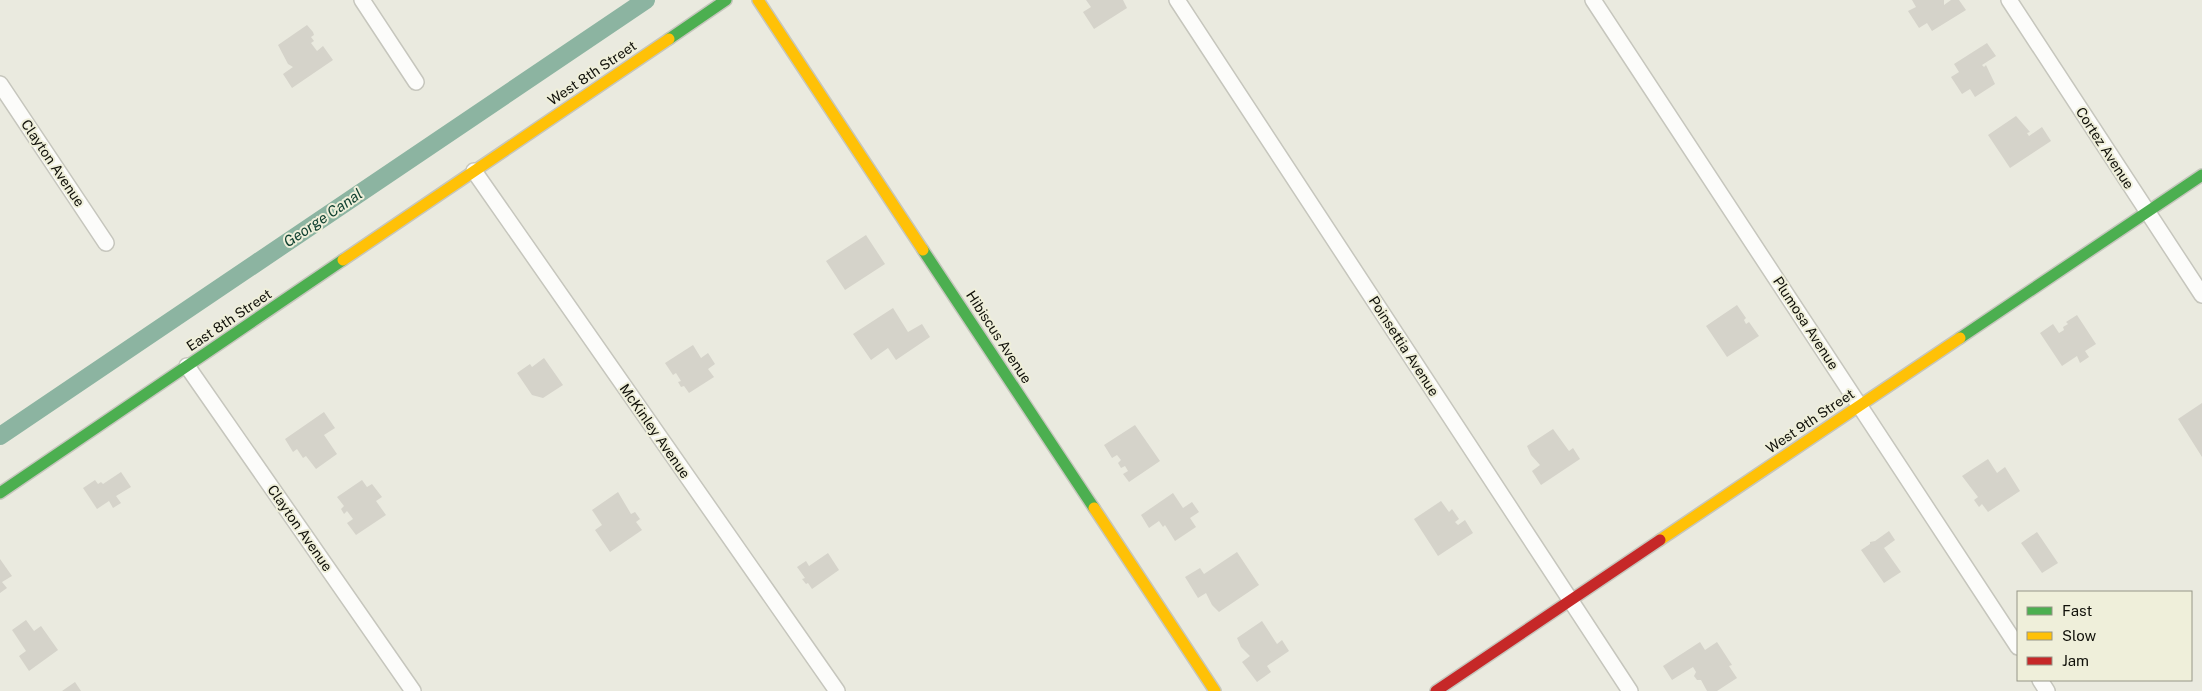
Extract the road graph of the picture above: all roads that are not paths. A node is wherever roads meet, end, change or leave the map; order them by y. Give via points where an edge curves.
1 (362, 0) edge
2 (726, 0) edge
3 (758, 0) edge
4 (1177, 0) edge
5 (1593, 0) edge
6 (2009, 0) edge
7 (416, 82) dead end
8 (0, 84) edge
9 (474, 171) junction
10 (2202, 175) edge
11 (2147, 212) junction
12 (106, 243) dead end
13 (2202, 295) edge
14 (187, 366) junction
15 (1860, 405) junction
16 (0, 493) edge
17 (1571, 601) junction
18 (2017, 645) edge
19 (413, 691) edge
20 (837, 691) edge
21 (1215, 691) edge
22 (1436, 691) edge
23 (1630, 691) edge

1 - 7 street
2 - 9 street, West 8th Street
3 - 21 street, Hibiscus Avenue
4 - 17 street, Poinsettia Avenue
5 - 15 street, Plumosa Avenue
6 - 11 street, Cortez Avenue
8 - 12 street, Clayton Avenue
9 - 14 street, East 8th Street
9 - 20 street, McKinley Avenue
10 - 11 street, West 9th Street
11 - 13 street, Cortez Avenue
11 - 15 street, West 9th Street
14 - 16 street, East 8th Street
14 - 19 street, Clayton Avenue
15 - 17 street, West 9th Street
15 - 18 street, Plumosa Avenue
17 - 22 street, West 9th Street
17 - 23 street, Poinsettia Avenue

